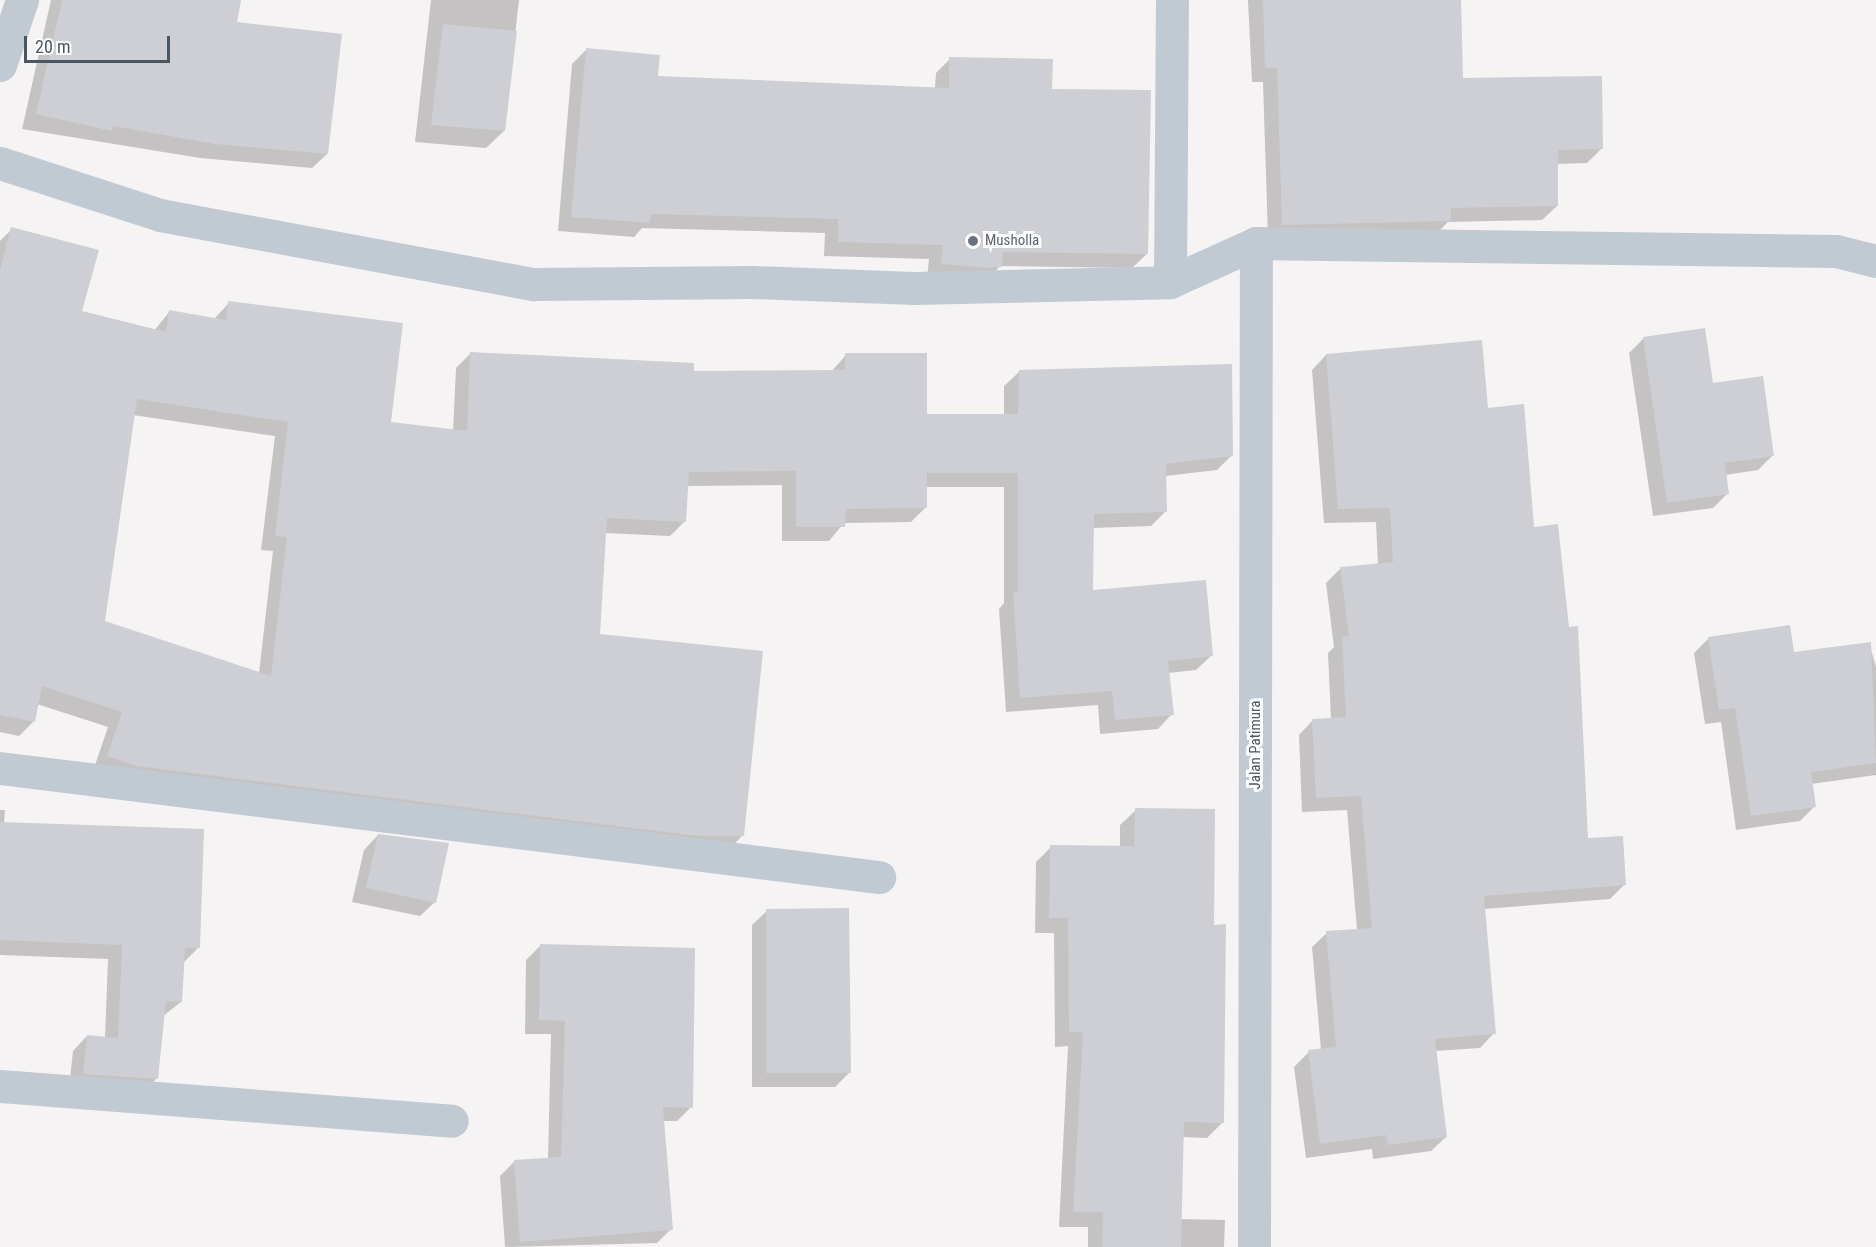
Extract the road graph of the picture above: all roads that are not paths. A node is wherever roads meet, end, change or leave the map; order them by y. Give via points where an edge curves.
1 (22, 0) edge
2 (1172, 0) edge
3 (0, 65) edge
4 (0, 163) edge
5 (1256, 243) junction
6 (1876, 261) edge
7 (1170, 282) junction
8 (0, 768) edge
9 (879, 877) dead end
10 (0, 1086) edge
11 (452, 1121) dead end
12 (1254, 1247) edge

1 - 3 street
2 - 7 street
4 - 7 street via 160,215 534,284 752,282 914,288
5 - 6 street via 1836,250
5 - 7 street
5 - 12 street, Jalan Patimura
8 - 9 street
10 - 11 street

